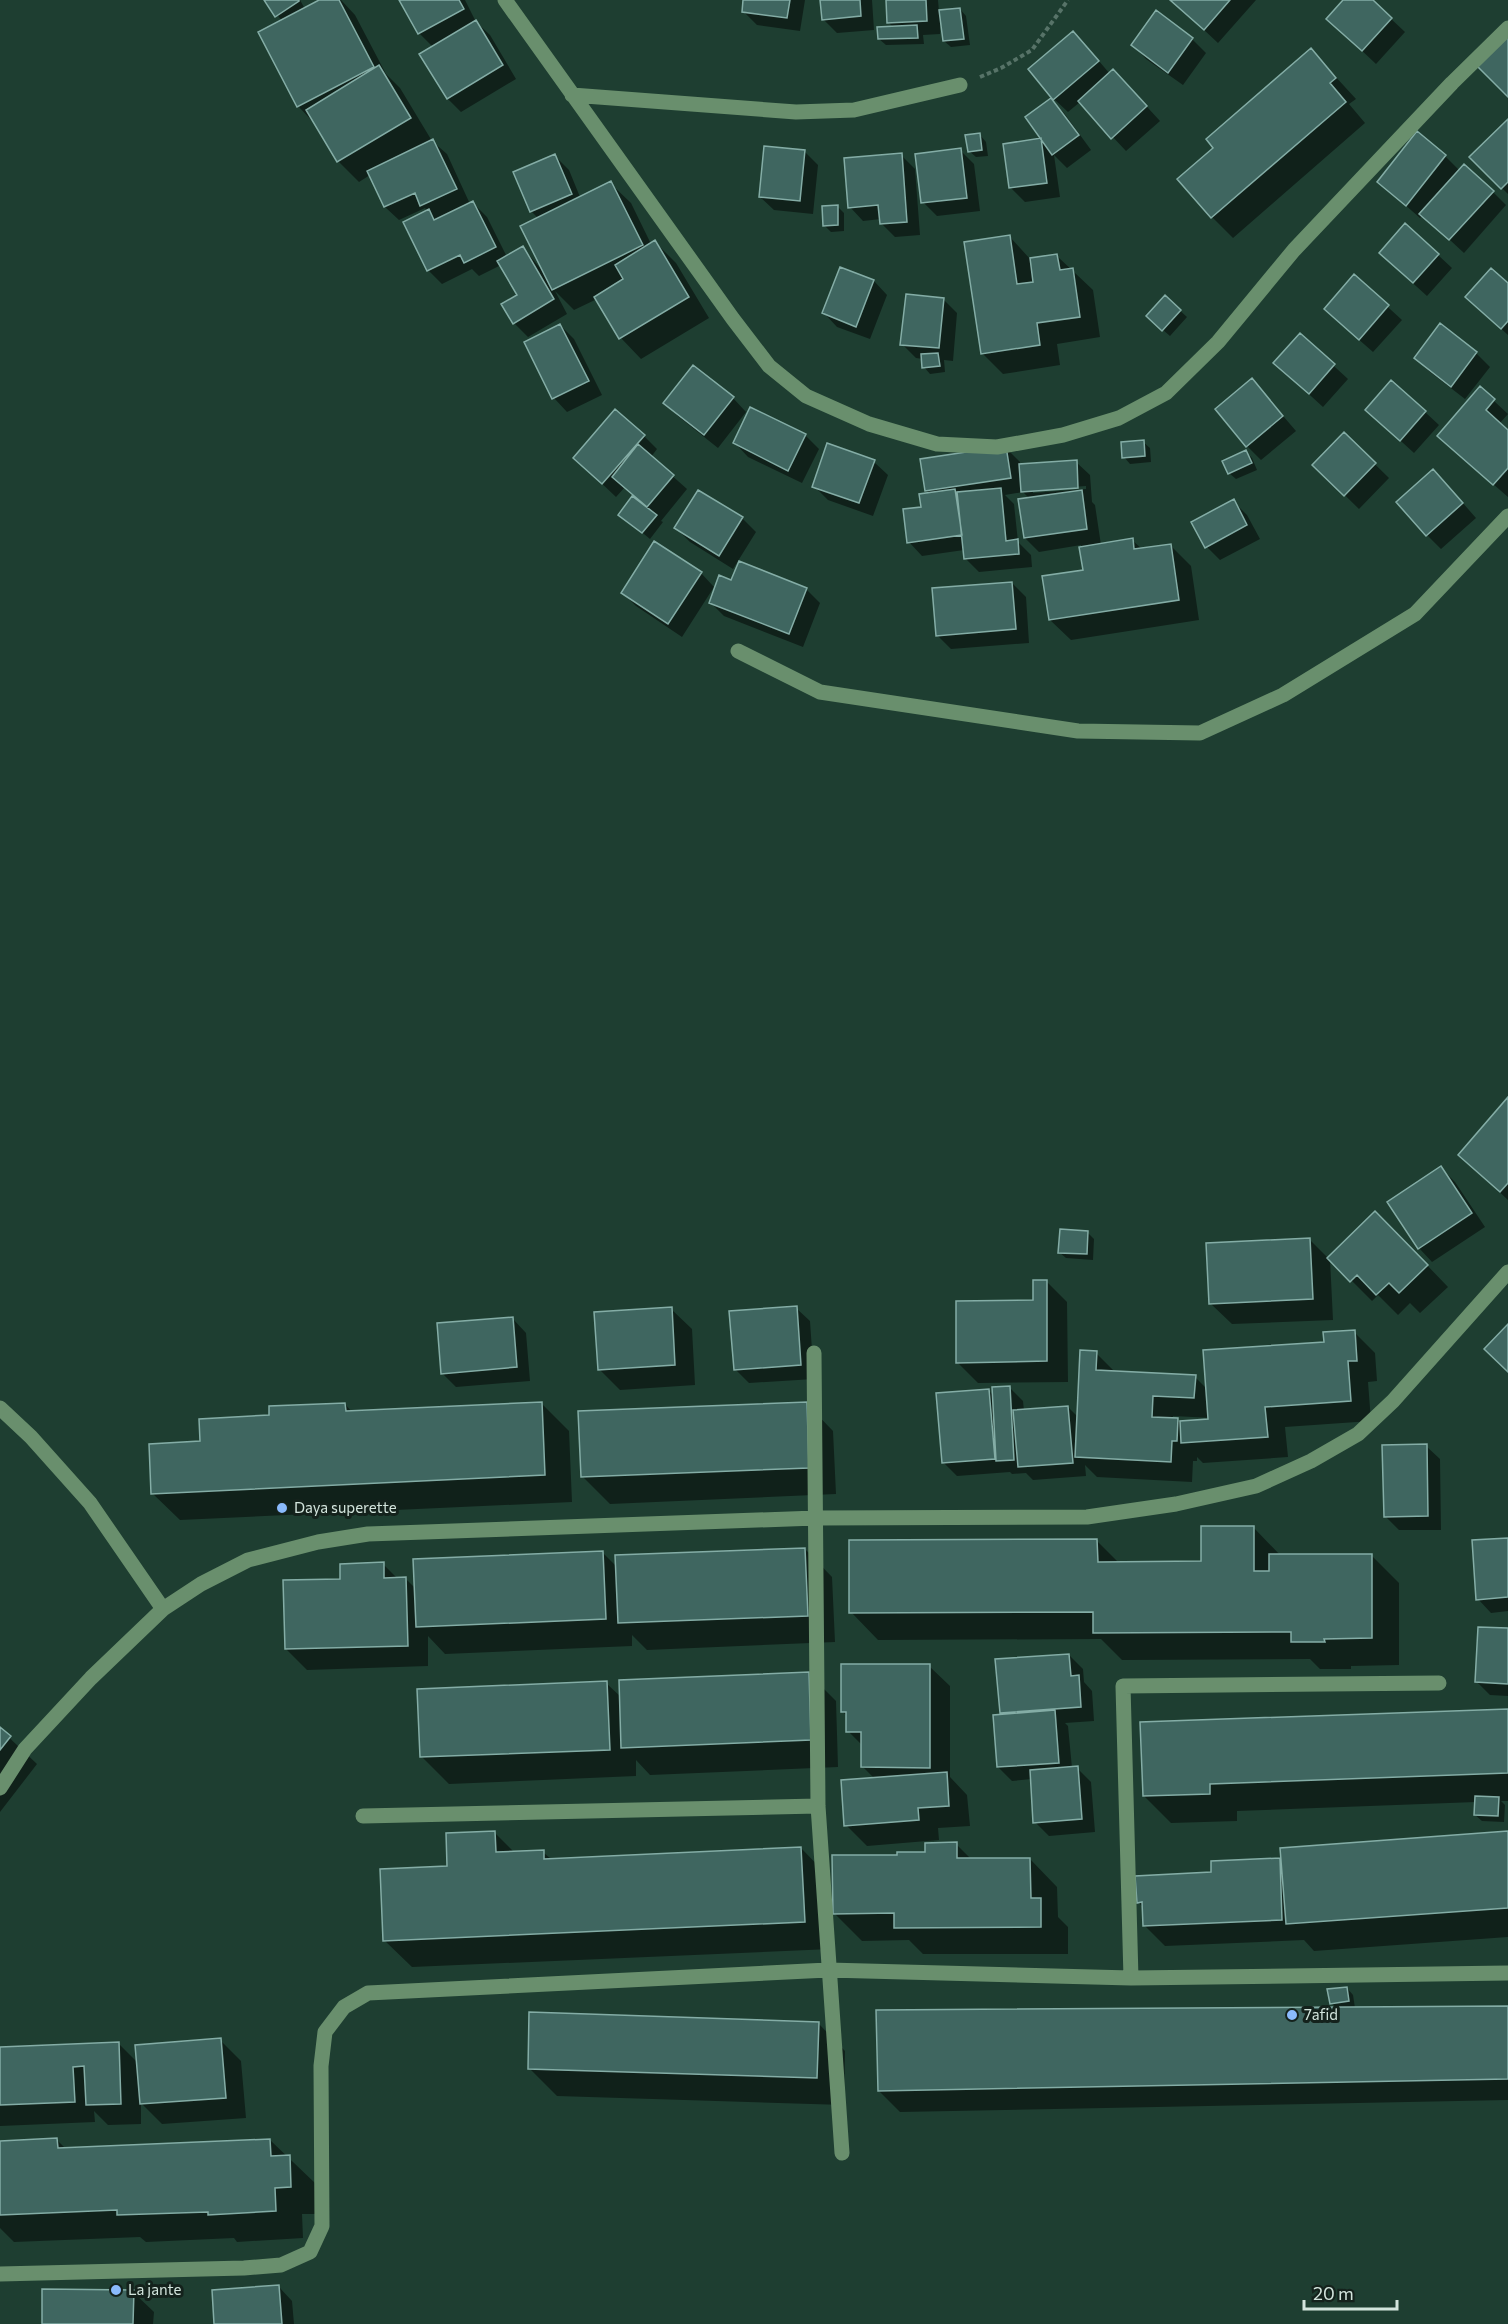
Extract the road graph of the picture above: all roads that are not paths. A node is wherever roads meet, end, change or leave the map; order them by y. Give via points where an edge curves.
1 (506, 0) edge
2 (1508, 28) edge
3 (960, 86) road end
4 (572, 95) junction
5 (1508, 516) edge
6 (738, 651) dead end
7 (1508, 1272) edge
8 (814, 1353) dead end
9 (0, 1408) edge
10 (816, 1518) junction
11 (163, 1609) junction
12 (1439, 1683) dead end
13 (0, 1788) edge
14 (818, 1806) junction
15 (363, 1816) dead end
16 (828, 1970) junction
17 (1508, 1973) edge
18 (1131, 1978) junction
19 (842, 2153) dead end
20 (0, 2274) edge

1 - 4 street
2 - 4 street via 1294,250 1218,342 1166,393 1119,418 1063,435 997,447 937,444 869,424 806,396 769,366
3 - 4 street via 854,111 796,112
5 - 6 street via 1415,614 1283,695 1200,733 1078,730 820,692
7 - 10 street via 1394,1401 1358,1434 1311,1461 1256,1485 1176,1504 1087,1517
8 - 10 street
9 - 11 street via 90,1503
10 - 11 street via 368,1534 248,1560
10 - 14 street
11 - 13 street via 32,1741
12 - 18 street via 1123,1686
14 - 15 street
14 - 16 street
16 - 18 street
16 - 19 street
16 - 20 street via 368,1993 344,2007 326,2032 321,2066 322,2226 310,2252 281,2265 244,2268
17 - 18 street

